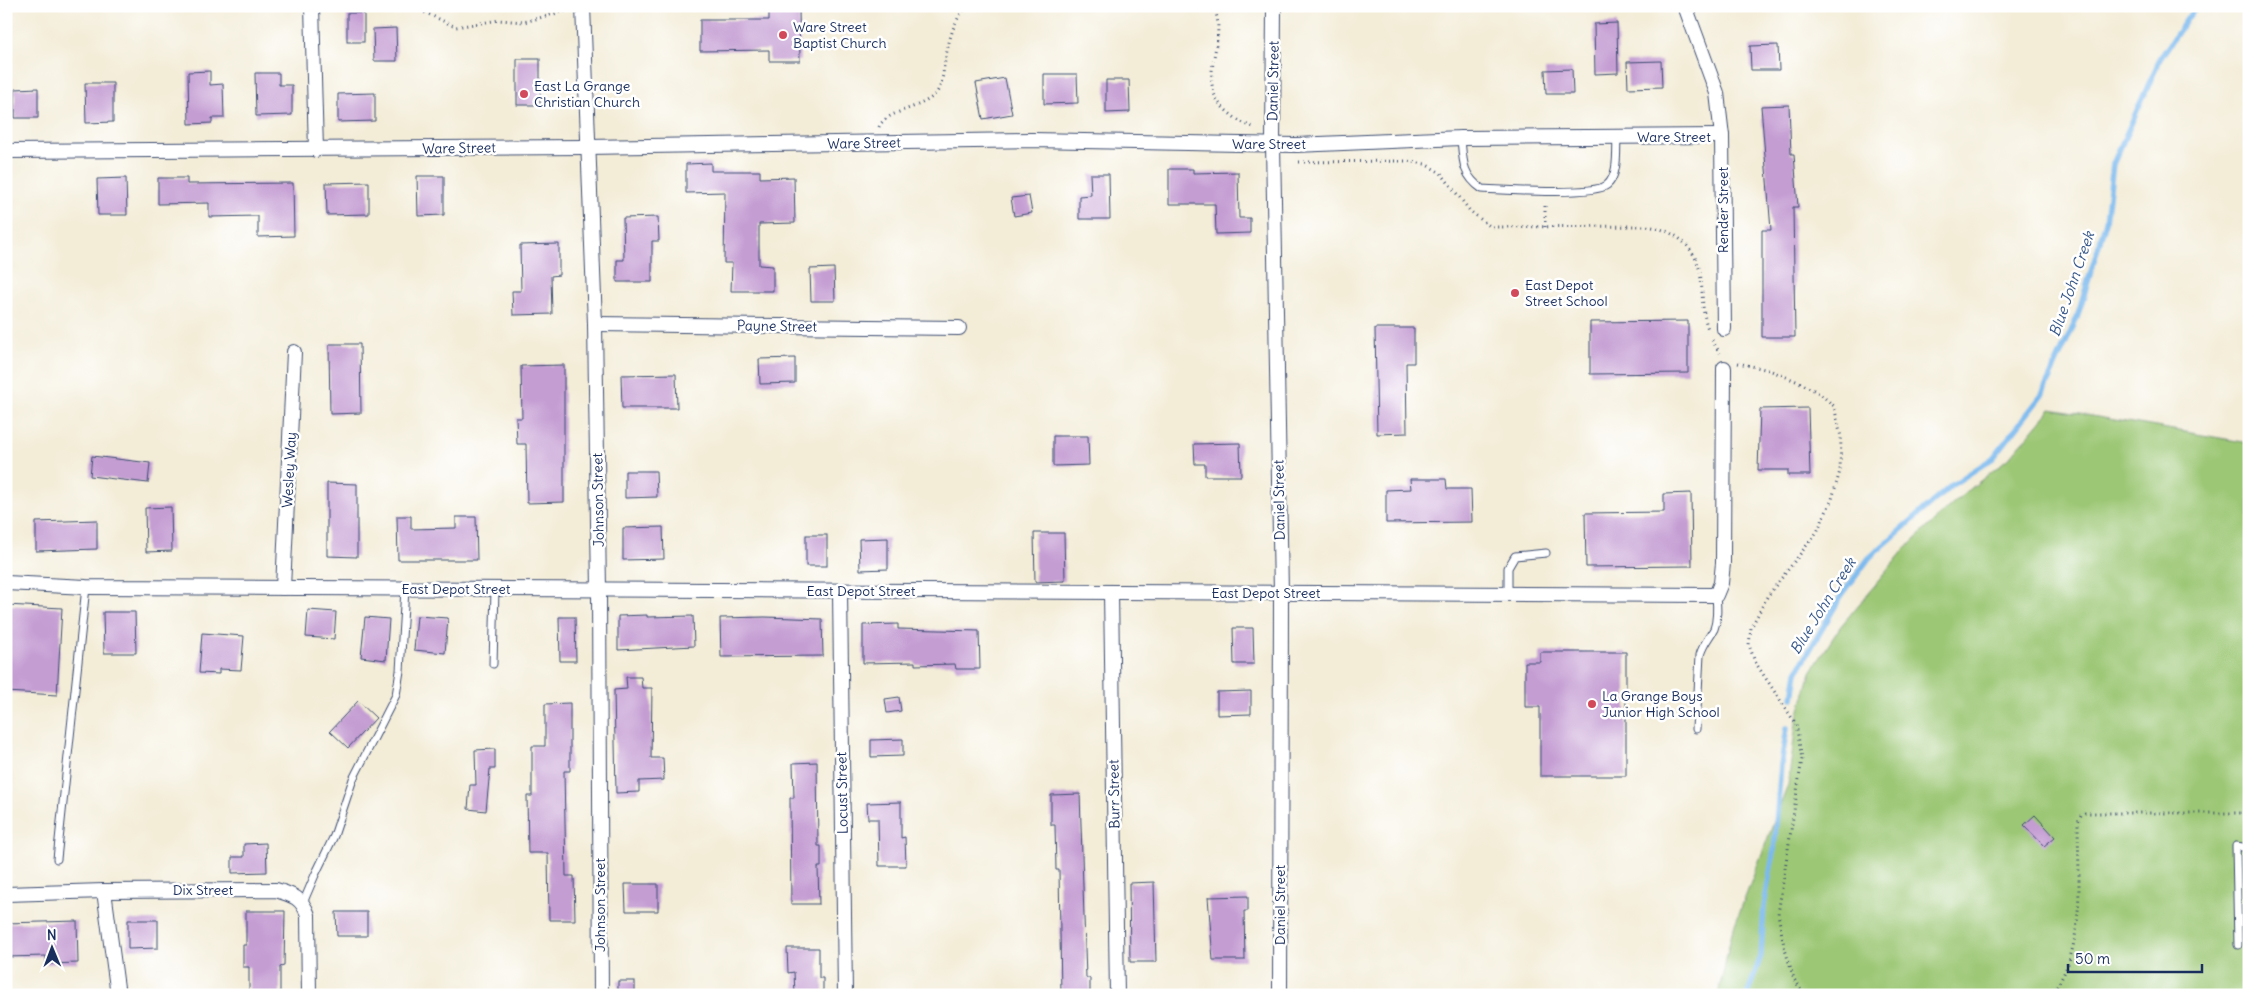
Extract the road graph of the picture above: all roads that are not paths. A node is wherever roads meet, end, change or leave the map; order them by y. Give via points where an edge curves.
1 (312, 6) edge
2 (1274, 6) edge
3 (1685, 6) edge
4 (577, 8) edge
5 (1722, 136) junction
6 (1617, 137) junction
7 (1461, 138) junction
8 (1272, 144) junction
9 (587, 147) junction
10 (316, 150) junction
11 (6, 152) edge
12 (595, 324) junction
13 (959, 328) dead end
14 (1724, 329) dead end
15 (294, 352) dead end
16 (1726, 362) road end
17 (1546, 553) dead end
18 (6, 582) edge
19 (86, 587) junction
20 (284, 588) junction
21 (405, 589) junction
22 (495, 589) junction
23 (599, 590) junction
24 (840, 591) junction
25 (1111, 592) junction
26 (1281, 593) junction
27 (1508, 594) junction
28 (1716, 595) junction
29 (493, 664) dead end
30 (1696, 729) dead end
31 (2249, 848) edge
32 (57, 859) dead end
33 (104, 891) junction
34 (6, 894) edge
35 (304, 904) junction
36 (2238, 945) dead end
37 (118, 995) edge
38 (309, 995) edge
39 (601, 995) edge
40 (845, 995) edge
41 (1117, 995) edge
42 (1280, 995) edge

1 - 10 street
2 - 8 street, Daniel Street
3 - 5 street, Render Street via 1717,93
4 - 9 street, Johnson Street
5 - 6 street, Ware Street
5 - 14 street, Render Street
6 - 7 street, Ware Street
6 - 7 lane via 1615,171 1608,184 1596,190 1482,190 1470,182 1463,166
7 - 8 street, Ware Street
8 - 9 street, Ware Street via 1032,140
8 - 26 street, Daniel Street
9 - 10 street, Ware Street
9 - 12 street, Johnson Street
10 - 11 street, Ware Street
12 - 13 street, Payne Street
12 - 23 street, Johnson Street
15 - 20 street, Wesley Way
16 - 28 street via 1723,563 1722,583
17 - 27 lane via 1515,556 1508,568
18 - 19 street, East Depot Street
19 - 20 street, East Depot Street
19 - 32 lane
20 - 21 street, East Depot Street
21 - 22 street, East Depot Street
21 - 35 lane via 396,695 353,779 334,836
22 - 23 street, East Depot Street
22 - 29 lane
23 - 24 street, East Depot Street
23 - 39 street, Johnson Street
24 - 25 street, East Depot Street
24 - 40 street, Locust Street
25 - 26 street, East Depot Street
25 - 41 street, Burr Street
26 - 27 street, East Depot Street
26 - 42 street, Daniel Street
27 - 28 street, East Depot Street
28 - 30 lane via 1714,628 1700,655
31 - 36 lane via 2236,846
33 - 34 street, Dix Street
33 - 35 street, Dix Street via 276,890 290,894
33 - 37 street
35 - 38 street via 310,941

